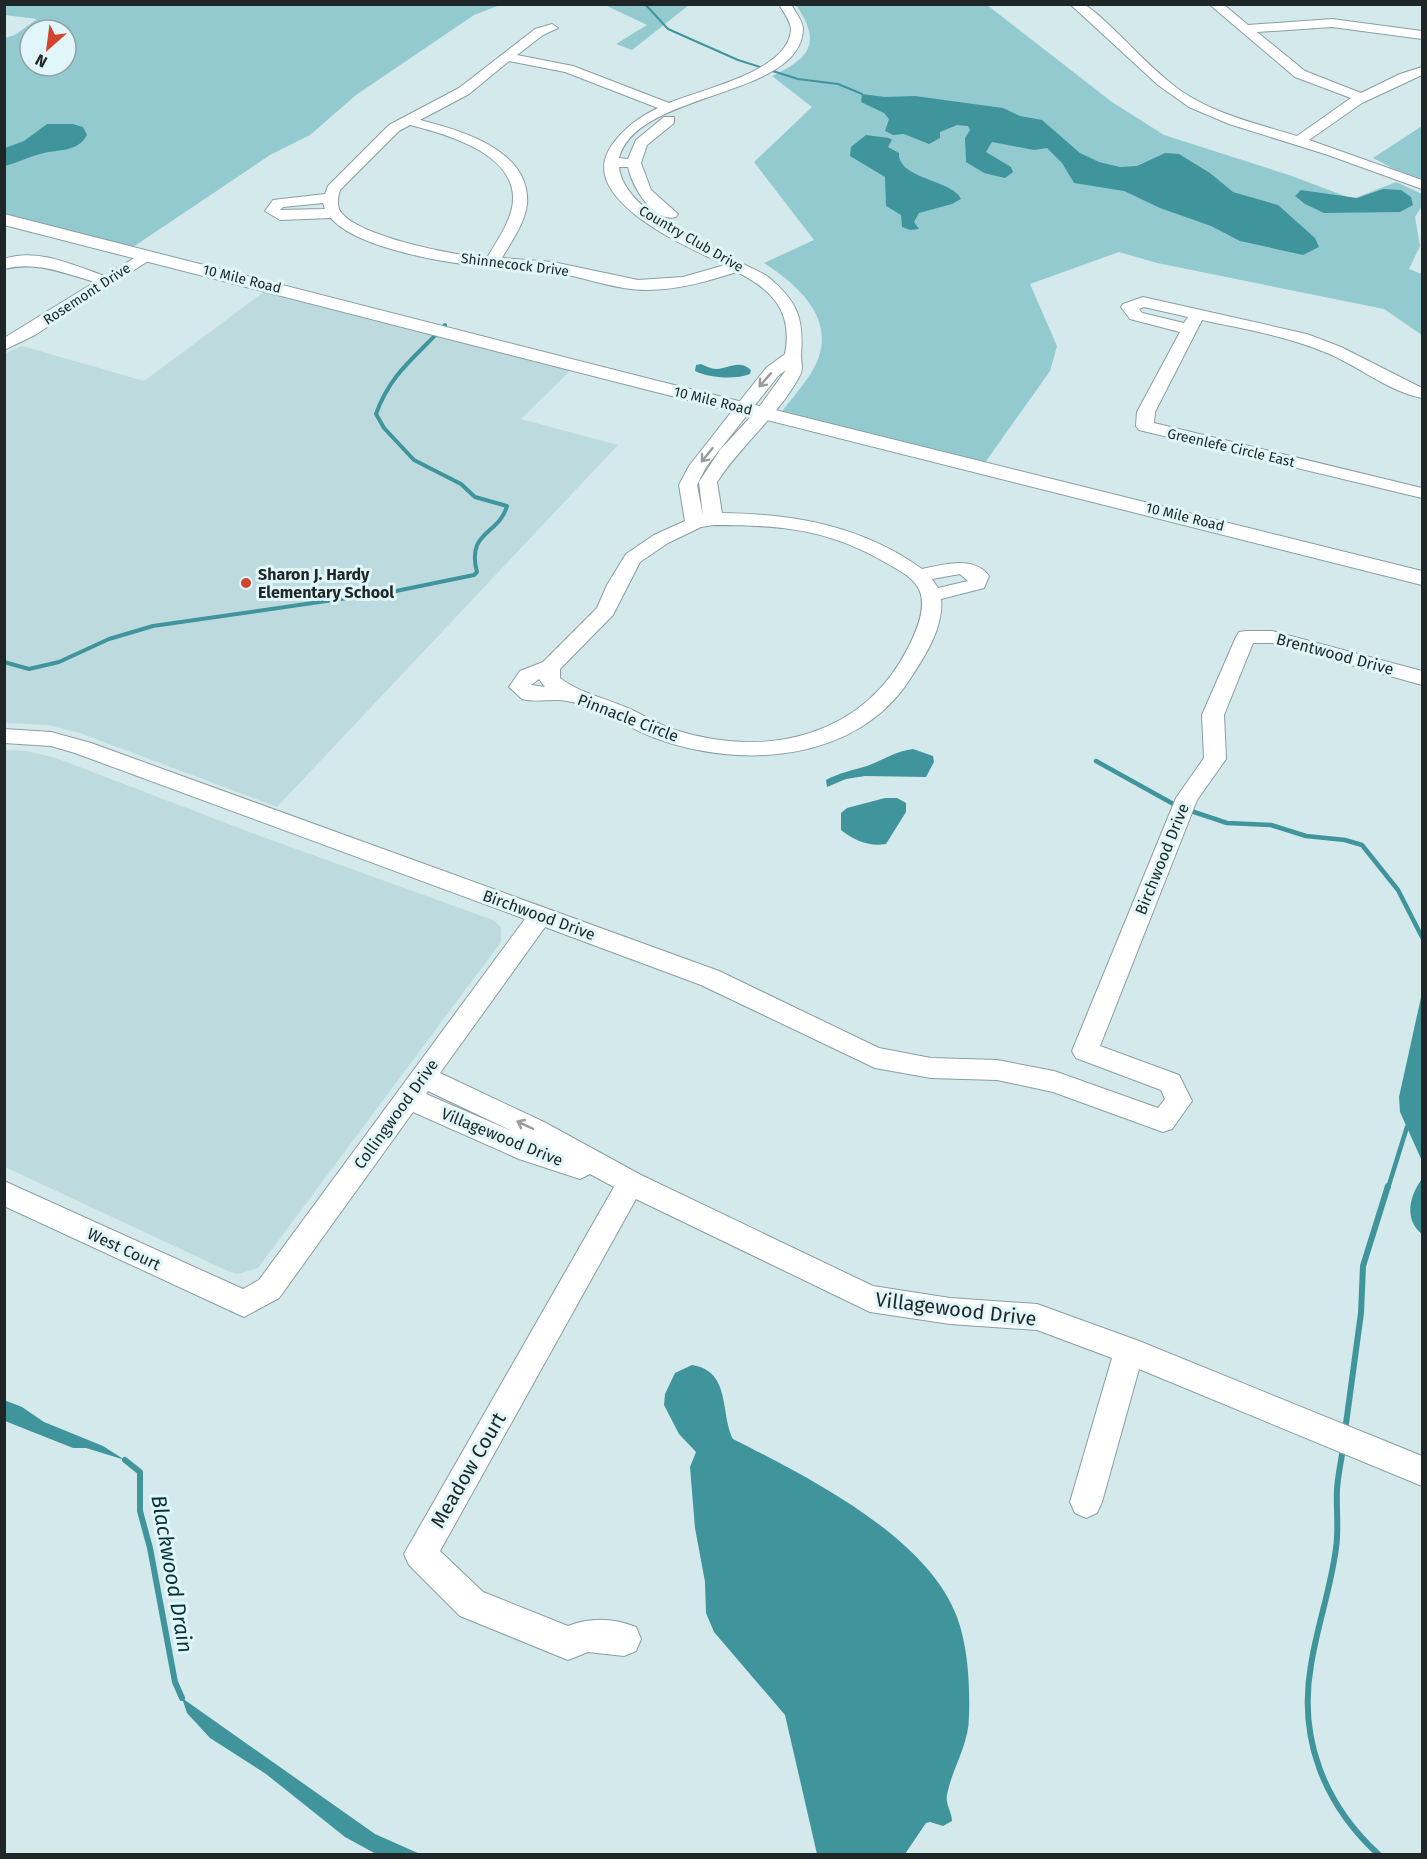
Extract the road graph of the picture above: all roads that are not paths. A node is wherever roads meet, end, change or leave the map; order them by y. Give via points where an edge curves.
1 (785, 4) edge
2 (1076, 4) edge
3 (1215, 4) edge
4 (552, 28) dead end
5 (1248, 29) junction
6 (1422, 35) edge
7 (506, 57) junction
8 (1422, 71) edge
9 (712, 92) junction
10 (1360, 97) junction
11 (668, 107) junction
12 (410, 121) junction
13 (1299, 141) junction
14 (612, 163) junction
15 (634, 163) junction
16 (1422, 185) edge
17 (4, 219) edge
18 (687, 223) dead end
19 (126, 250) junction
20 (146, 256) junction
21 (492, 262) junction
22 (4, 265) edge
23 (738, 266) junction
24 (89, 276) junction
25 (107, 280) junction
26 (8, 329) edge
27 (29, 332) junction
28 (4, 345) edge
29 (793, 356) junction
30 (1422, 393) edge
31 (742, 408) junction
32 (763, 414) junction
33 (1422, 493) edge
34 (704, 521) junction
35 (919, 574) junction
36 (1422, 578) edge
37 (931, 595) junction
38 (1246, 637) joint
39 (550, 667) junction
40 (1422, 678) edge
41 (565, 694) junction
42 (4, 736) edge
43 (541, 915) junction
44 (1085, 1051) junction
45 (423, 1077) junction
46 (1071, 1087) junction
47 (408, 1098) junction
48 (631, 1183) junction
49 (4, 1193) edge
50 (244, 1304) joint
51 (1129, 1351) junction
52 (1422, 1471) edge
53 (1086, 1502) dead end
54 (624, 1639) dead end

1 - 9 street via 797,32 783,59 762,73
2 - 13 street via 1106,26 1161,81 1195,105
3 - 5 street
4 - 7 street, Shinnecock Drive via 539,32
5 - 6 street via 1332,23
5 - 10 street via 1300,74
7 - 11 street via 568,69
7 - 12 street, Shinnecock Drive via 464,91
8 - 10 street
9 - 11 street
9 - 15 street via 719,98 688,109 651,132 636,151
10 - 13 street
11 - 14 street via 629,130 615,150
12 - 21 street via 477,142 499,157 511,173 518,189 519,206
12 - 21 street, Shinnecock Drive via 394,128 333,189 332,205 343,223 373,237 458,258
13 - 16 street
14 - 15 street
14 - 23 street, Country Club Drive via 616,186 626,199 651,218 698,236
15 - 18 street via 647,196
17 - 19 main road, 10 Mile Road
19 - 20 main road, 10 Mile Road
19 - 24 street, Rosemont Drive
20 - 25 street, Rosemont Drive
20 - 31 main road, 10 Mile Road
21 - 23 street, Shinnecock Drive via 564,269 617,283 651,285 682,282
22 - 24 street via 37,261
23 - 29 street, Country Club Drive via 775,290 793,315
24 - 25 street
24 - 26 street, Rosemont Drive
25 - 27 street, Rosemont Drive
26 - 27 street, Rosemont Drive
27 - 28 street, Rosemont Drive
29 -> 31 street via 772,372
29 - 32 street, Country Club Drive via 792,377
30 - 33 street, Greenlefe Circle East via 1309,339 1192,322 1146,412 1144,426
31 - 32 main road, 10 Mile Road
31 -> 34 street via 688,485
32 - 34 street, Country Club Drive via 726,454 708,482
32 - 36 main road, 10 Mile Road
34 - 35 street, Pinnacle Circle via 755,519 820,529 863,542
34 - 39 street, Pinnacle Circle via 661,539 633,558 606,611
35 - 37 street
35 - 37 street via 963,568 979,576 977,584 965,590
37 - 41 street, Pinnacle Circle via 926,635 902,677 871,713 816,739 740,749 708,745 673,737 601,705
38 - 40 street, Brentwood Drive via 1272,637
38 - 44 street, Birchwood Drive via 1214,715 1215,759 1187,798
39 - 41 street, Pinnacle Circle via 549,680
39 - 41 street, Pinnacle Circle via 527,676 519,687 529,694
42 - 43 street, Birchwood Drive via 51,739 83,748
43 - 45 street, Collingwood Drive
43 - 46 street, Birchwood Drive via 710,978 875,1058 931,1068 997,1070
44 - 46 street, Birchwood Drive
44 - 46 street, Birchwood Drive via 1170,1083 1179,1101 1163,1120
45 - 47 street, Collingwood Drive
48 -> 45 street, Villagewood Drive via 535,1130
47 - 48 street, Villagewood Drive via 530,1151
47 - 50 street, Collingwood Drive via 269,1289
48 - 51 street, Villagewood Drive via 870,1299 950,1311 1037,1317
48 - 54 street, Meadow Court via 420,1554 472,1604 568,1643 588,1635
49 - 50 street, West Court
51 - 52 street, Villagewood Drive
51 - 53 street

